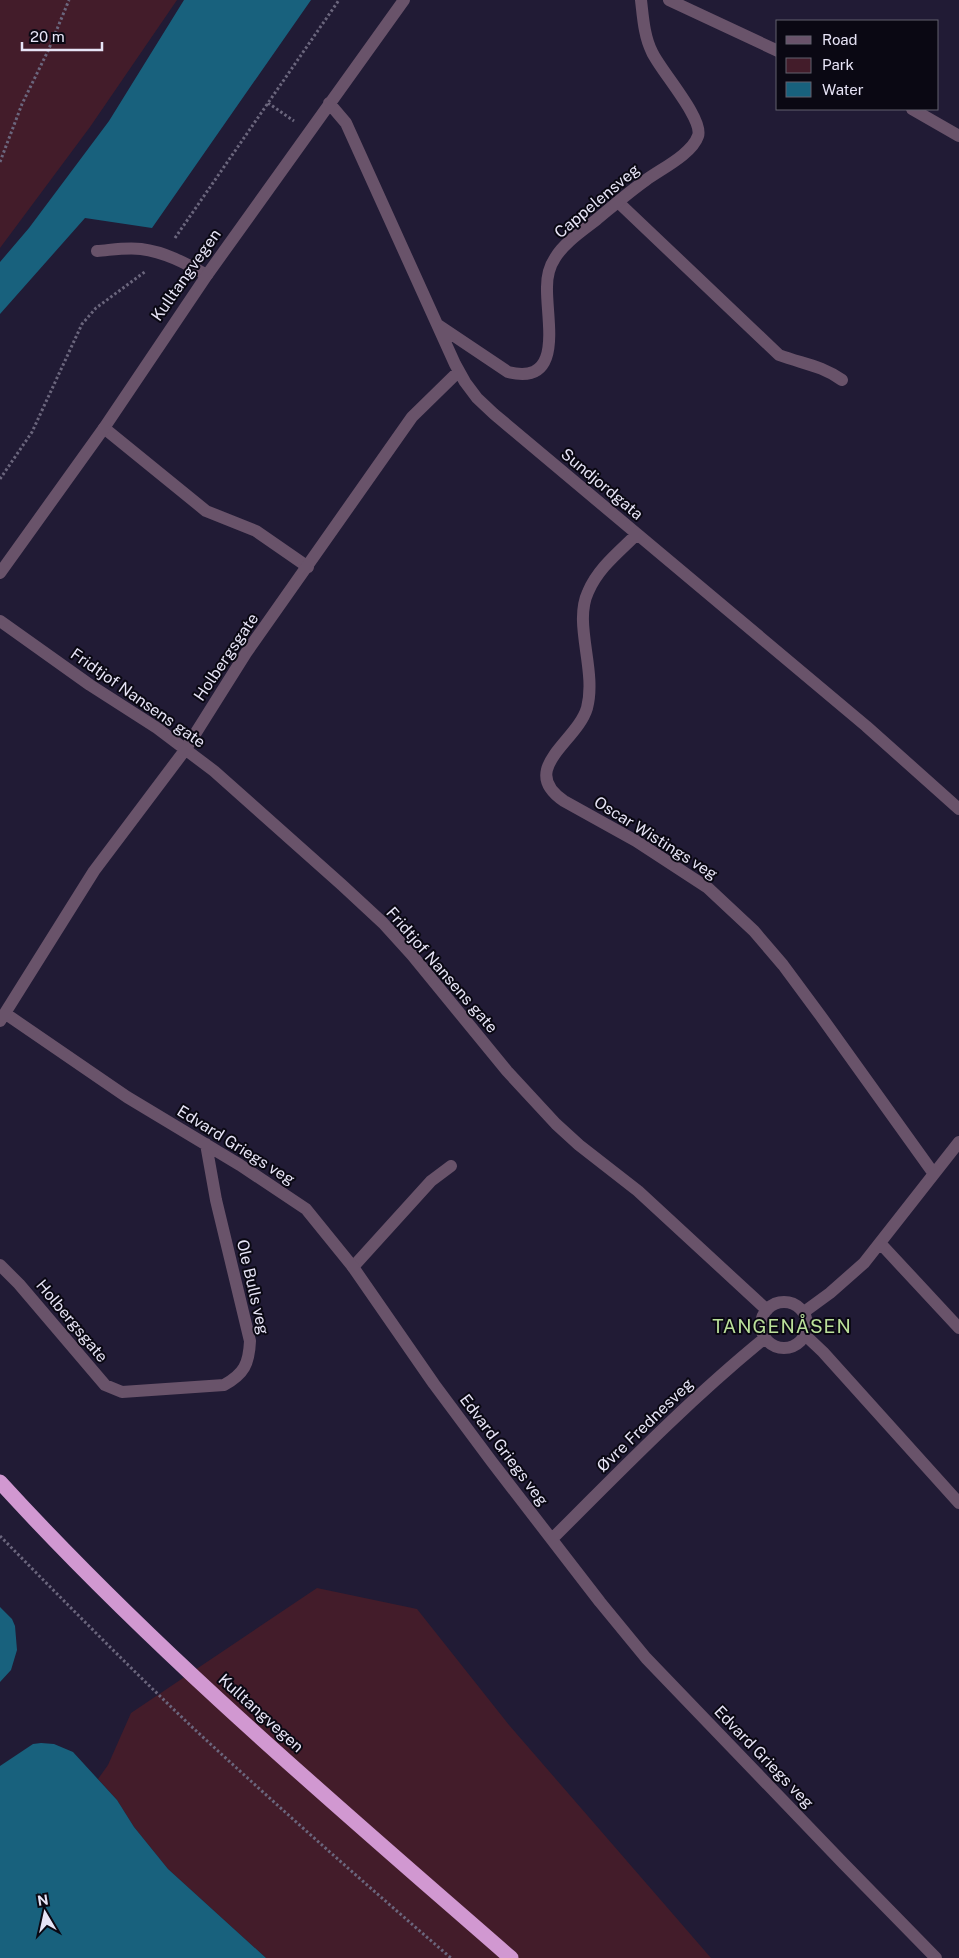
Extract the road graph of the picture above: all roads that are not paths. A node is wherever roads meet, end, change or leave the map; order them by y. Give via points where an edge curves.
1 (404, 0) edge
2 (640, 0) edge
3 (669, 0) edge
4 (776, 50) edge
5 (329, 103) junction
6 (914, 110) edge
7 (959, 136) edge
8 (618, 202) junction
9 (98, 251) dead end
10 (207, 275) junction
11 (438, 325) junction
12 (459, 371) junction
13 (842, 380) dead end
14 (104, 428) junction
15 (637, 534) junction
16 (308, 567) junction
17 (0, 573) edge
18 (0, 621) edge
19 (185, 750) junction
20 (959, 809) edge
21 (3, 1017) edge
22 (959, 1142) edge
23 (206, 1144) junction
24 (450, 1166) dead end
25 (934, 1174) junction
26 (880, 1243) junction
27 (0, 1264) edge
28 (353, 1267) junction
29 (767, 1310) junction
30 (804, 1312) junction
31 (959, 1328) edge
32 (805, 1336) junction
33 (765, 1338) junction
34 (122, 1392) joint
35 (0, 1482) edge
36 (959, 1503) edge
37 (552, 1539) junction
38 (511, 1958) edge
39 (936, 1958) edge

1 - 5 street, Kulltangvegen
2 - 8 street, Cappelensveg via 651,50 698,124 698,136 680,156
3 - 4 street
5 - 10 street, Kulltangvegen
5 - 11 street, Sundjordgata via 346,123
6 - 7 street
8 - 11 street, Cappelensveg via 555,258 547,287 549,346 542,367 532,374 520,375 498,367
8 - 13 street via 779,355 830,371
9 - 10 street via 139,249 162,253
10 - 14 street, Kulltangvegen
11 - 12 street, Sundjordgata
12 - 15 street, Sundjordgata via 477,398 494,414
12 - 16 street, Holbergsgate via 412,417
14 - 16 street via 206,511 256,531
14 - 17 street, Kulltangvegen
15 - 20 street, Sundjordgata via 866,726
15 - 25 street, Oscar Wistings veg via 601,570 584,602 590,669 587,706 579,725 549,763 546,772 548,787 564,801 636,841 708,888 754,931 783,965
16 - 19 street, Holbergsgate via 246,653
18 - 19 street, Fridtjof Nansens gate
19 - 21 street, Holbergsgate via 94,871
19 - 29 street, Fridtjof Nansens gate via 214,771 383,923 507,1071 556,1124 638,1191
21 - 23 street, Edvard Griegs veg
22 - 25 street
23 - 28 street, Edvard Griegs veg via 306,1209
23 - 34 street, Ole Bulls veg via 250,1341 249,1355 236,1378 224,1385
24 - 28 street via 431,1181
25 - 26 street
26 - 30 street via 846,1280
26 - 31 street
27 - 34 street, Holbergsgate via 105,1385
28 - 37 street, Edvard Griegs veg via 434,1384
29 - 30 street via 785,1302
29 - 33 street via 761,1329
30 - 32 street via 808,1328
32 - 33 street via 797,1345 786,1348 774,1346
32 - 36 street
33 - 37 street, Øvre Frednesveg via 684,1409
35 - 38 highway, Kulltangvegen via 87,1573 198,1681
37 - 39 street, Edvard Griegs veg via 646,1658

